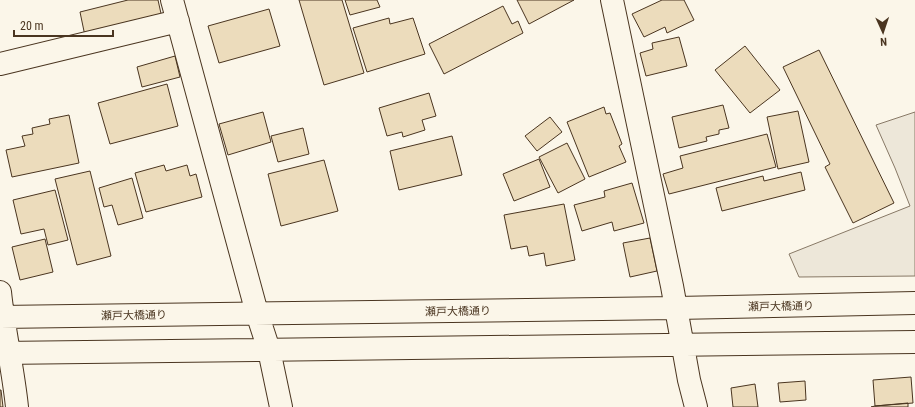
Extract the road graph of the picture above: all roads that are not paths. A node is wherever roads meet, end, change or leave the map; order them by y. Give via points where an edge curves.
1 (616, 1) edge
2 (176, 6) edge
3 (0, 64) edge
4 (0, 292) edge
5 (915, 303) edge
6 (676, 308) junction
7 (257, 313) junction
8 (1, 317) edge
9 (915, 342) edge
10 (684, 345) junction
11 (269, 350) junction
12 (5, 352) edge
13 (17, 407) edge
14 (281, 407) edge
15 (696, 407) edge

1 - 6 street
2 - 3 street
2 - 7 street
4 - 8 street
5 - 6 street, 瀬戸大橋通り
6 - 7 street, 瀬戸大橋通り
6 - 10 street
7 - 8 street, 瀬戸大橋通り
7 - 11 street
8 - 12 street
9 - 10 street
10 - 11 street
10 - 15 street
11 - 12 street
11 - 14 street
12 - 13 street

